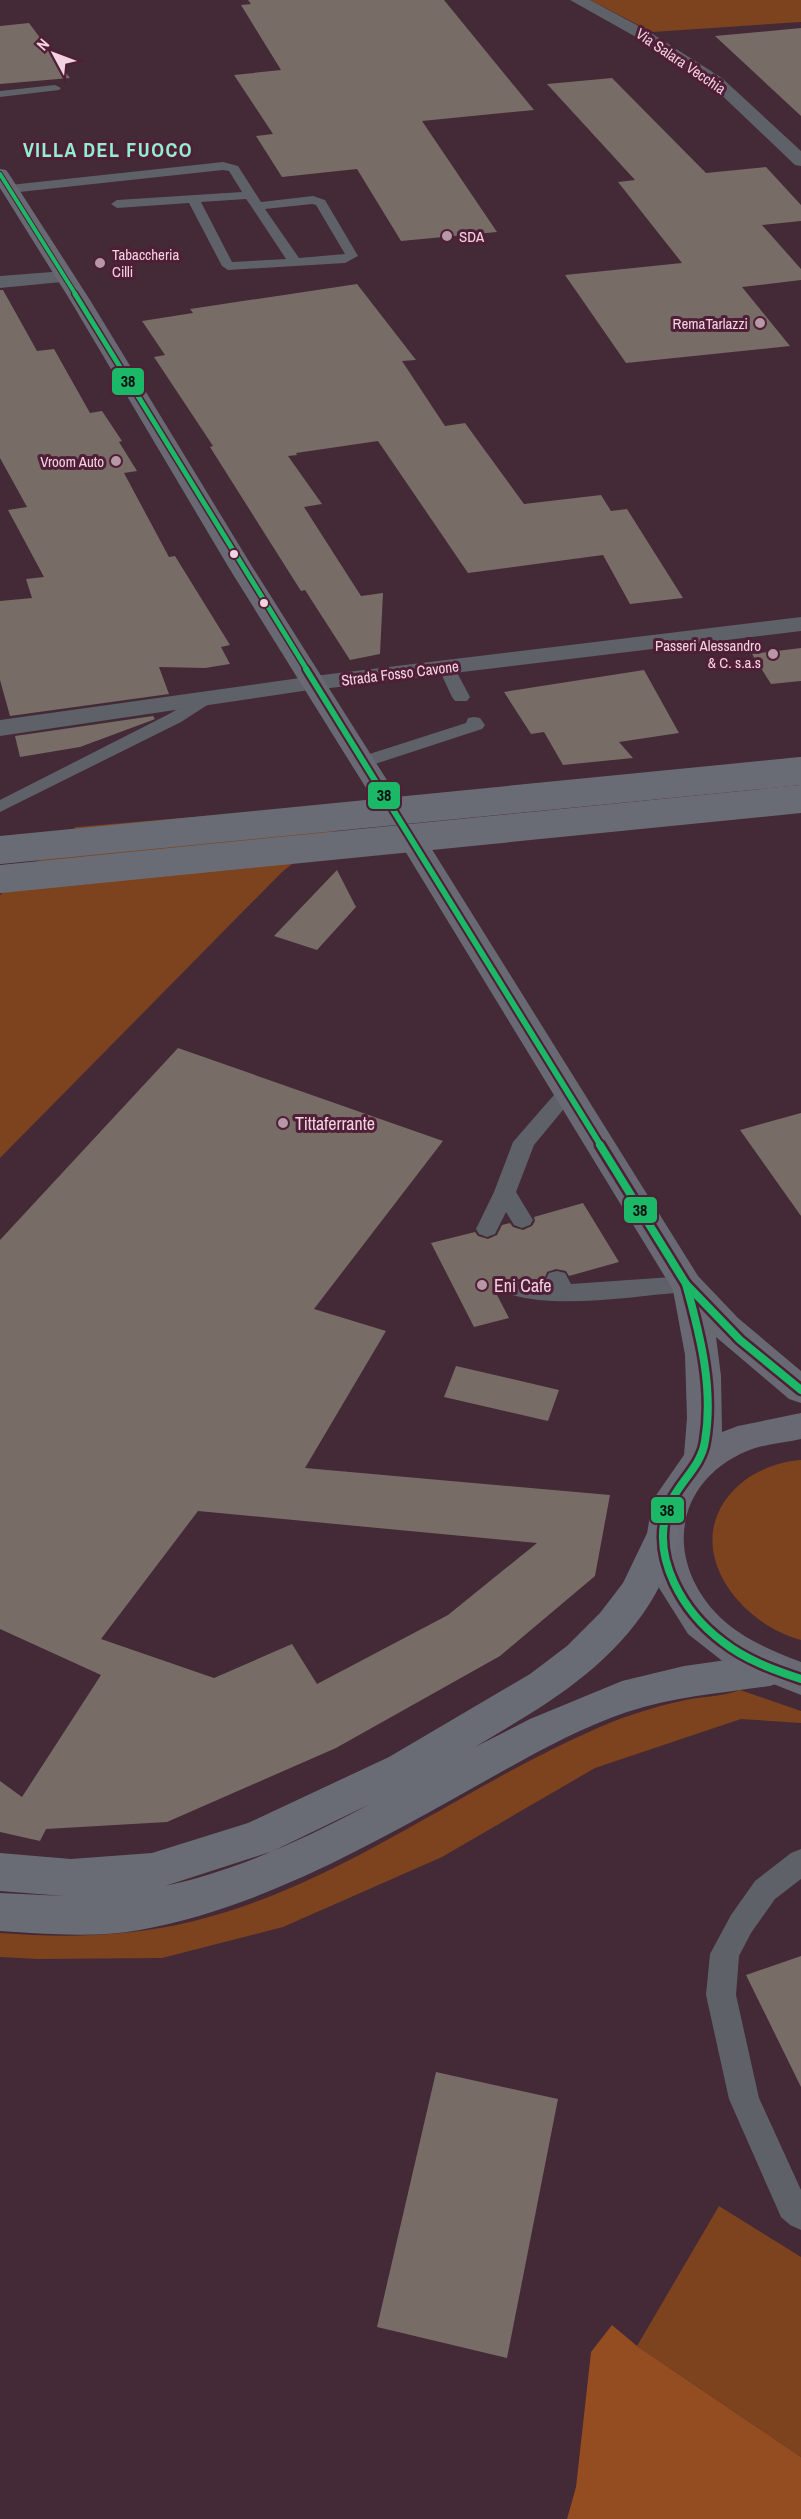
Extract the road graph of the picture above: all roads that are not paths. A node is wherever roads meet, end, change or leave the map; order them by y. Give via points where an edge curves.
1 (578, 0) edge
2 (55, 88) dead end
3 (0, 94) edge
4 (801, 161) edge
5 (5, 181) edge
6 (193, 198) junction
7 (254, 200) junction
8 (117, 204) dead end
9 (295, 262) junction
10 (65, 277) junction
11 (0, 282) edge
12 (801, 624) edge
13 (446, 667) junction
14 (314, 683) junction
15 (461, 697) dead end
16 (206, 698) junction
17 (474, 722) dead end
18 (0, 728) edge
19 (363, 762) junction
20 (801, 771) edge
21 (384, 796) dead end
22 (801, 799) edge
23 (0, 807) edge
24 (0, 850) edge
25 (419, 851) dead end
26 (0, 879) edge
27 (567, 1093) junction
28 (505, 1192) junction
29 (522, 1220) dead end
30 (487, 1229) dead end
31 (686, 1284) junction
32 (520, 1288) dead end
33 (801, 1390) edge
34 (801, 1426) edge
35 (701, 1461) junction
36 (663, 1538) junction
37 (785, 1674) edge
38 (801, 1863) edge
39 (0, 1872) edge
40 (0, 1912) edge
41 (801, 2214) edge

1 - 4 street, Via Salara Vecchia via 642,34 716,81
2 - 3 lane
5 - 7 lane via 224,166 234,169
5 - 10 main road
6 - 7 lane
6 - 8 lane
6 - 9 lane via 228,266
7 - 9 lane
7 - 9 lane via 321,203 352,256
10 - 11 street
10 - 14 main road
12 - 13 street, Strada Fosso Cavone
13 - 14 street, Strada Fosso Cavone
13 - 15 lane
14 - 16 street, Strada Fosso Cavone
14 - 19 main road
16 - 18 street, Strada Fosso Cavone
16 - 23 lane via 175,718
17 - 19 lane via 476,725
19 - 21 main road
20 - 24 highway, bridge
22 - 26 highway, bridge
25 - 27 main road
27 - 28 lane via 524,1142
27 - 31 main road
28 - 29 lane
28 - 30 lane
31 - 32 lane
31 - 33 main road via 731,1333
31 - 35 main road via 705,1379 706,1422
34 - 35 main road via 748,1435
35 - 36 main road via 681,1483 668,1509
36 - 37 main road via 670,1576 691,1613 726,1646
36 - 39 highway via 637,1592 581,1657 544,1686 403,1769 258,1838 152,1872 71,1878
37 - 40 highway via 685,1682 603,1705 470,1770 330,1846 239,1886 139,1911 86,1916
38 - 41 lane via 765,1890 741,1924 725,1954 721,1995 744,2099 792,2206

